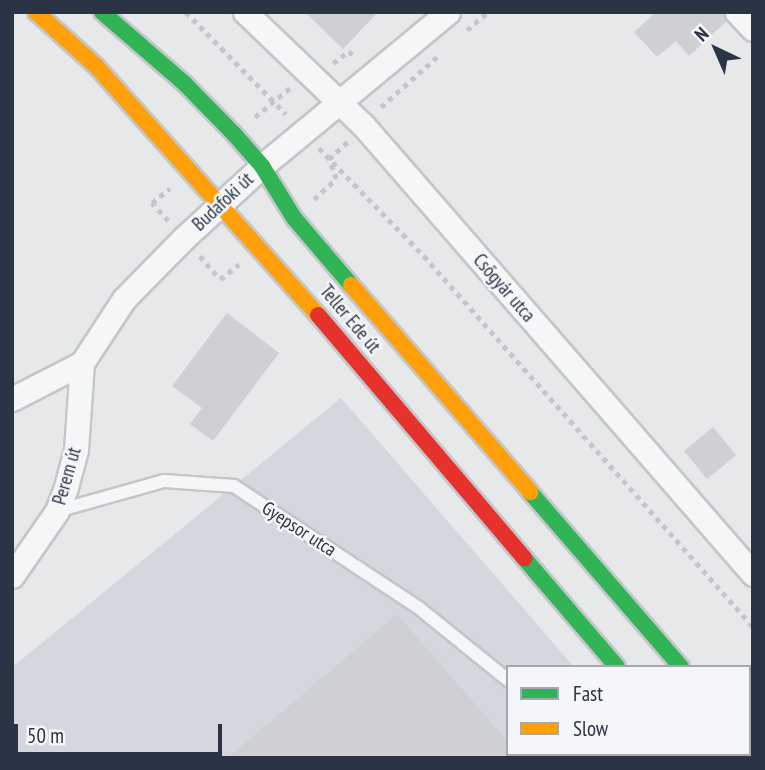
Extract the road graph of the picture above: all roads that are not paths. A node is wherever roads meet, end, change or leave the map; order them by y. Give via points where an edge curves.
1 (36, 12) edge
2 (103, 12) edge
3 (245, 12) edge
4 (448, 12) edge
5 (737, 12) edge
6 (753, 29) edge
7 (341, 100) junction
8 (262, 166) junction
9 (223, 204) junction
10 (82, 363) junction
11 (12, 399) edge
12 (57, 511) junction
13 (753, 574) edge
14 (12, 576) edge
15 (615, 665) edge
16 (679, 665) edge
17 (506, 678) edge

1 - 9 main road, Teller Ede út via 96,66
2 - 8 main road, Teller Ede út via 185,84
3 - 7 street, Csőgyár utca
4 - 7 street, Budafoki út
5 - 6 street
7 - 8 street, Budafoki út
7 - 13 street, Csőgyár utca
8 - 9 street, Budafoki út
8 - 16 main road, Teller Ede út via 311,239
9 - 10 street, Budafoki út via 124,299
9 - 15 main road, Teller Ede út
10 - 11 street, Budafoki út
10 - 12 street, Perem út via 76,450
12 - 14 street, Perem út
12 - 17 lane, Gyepsor utca via 164,481 234,486 419,608

